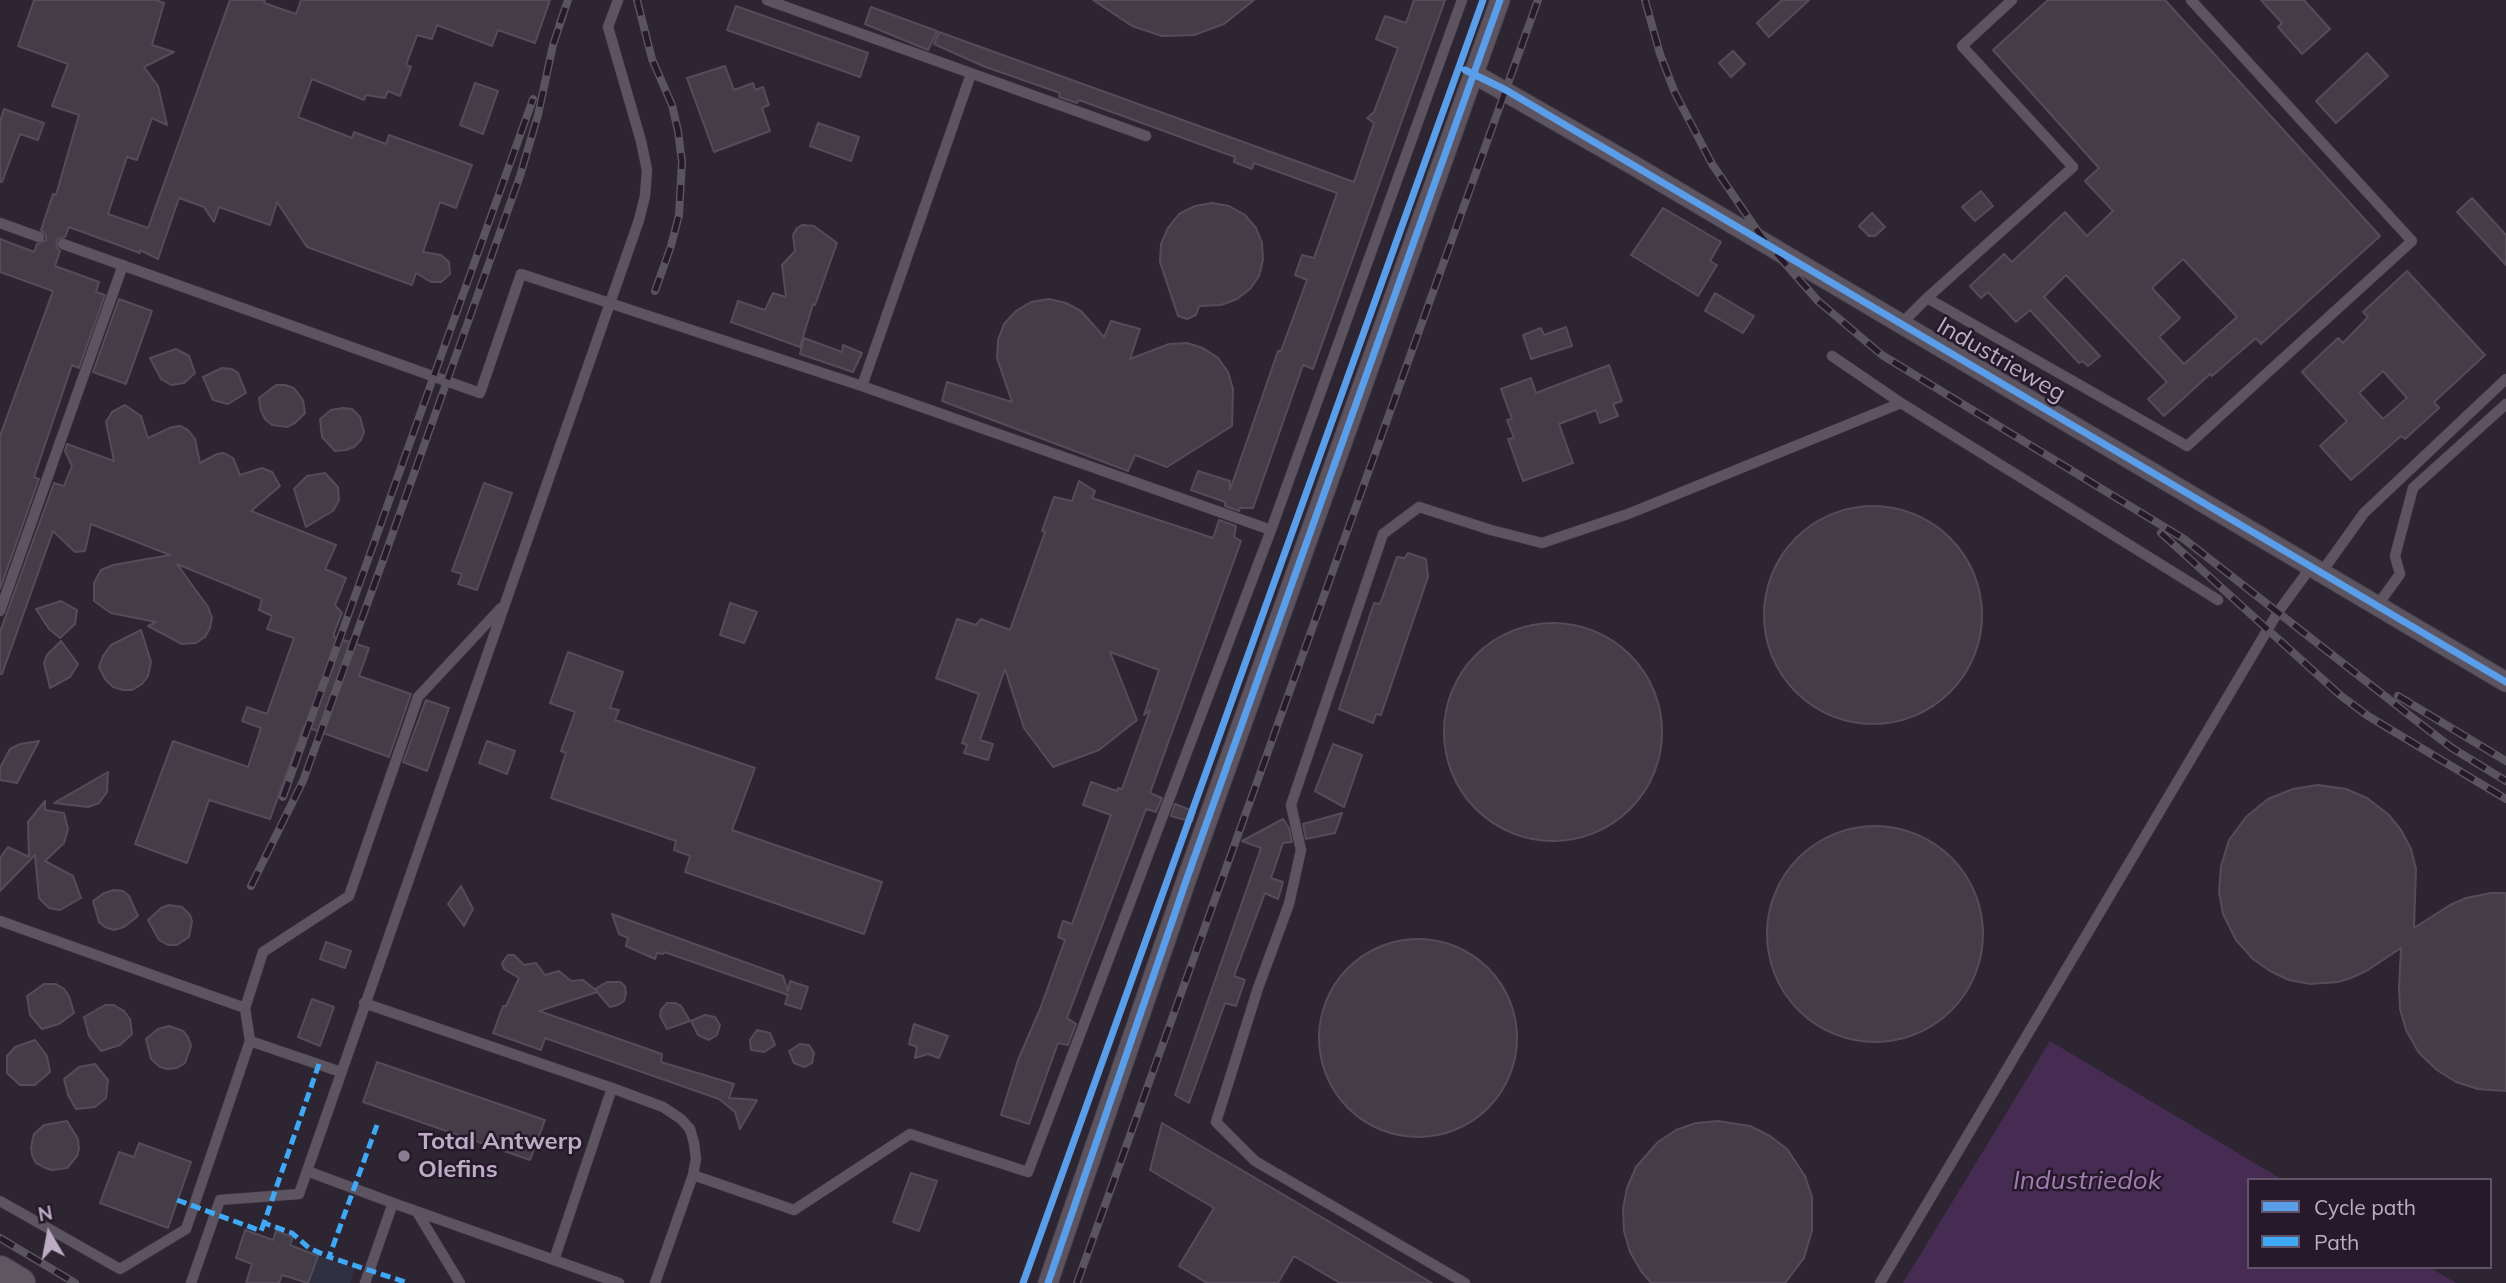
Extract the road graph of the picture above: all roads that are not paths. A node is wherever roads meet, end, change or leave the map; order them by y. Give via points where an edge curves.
1 (618, 0) edge
2 (767, 0) edge
3 (1462, 0) edge
4 (1500, 0) edge
5 (2012, 0) edge
6 (2191, 0) edge
7 (971, 74) junction
8 (1474, 74) junction
9 (1146, 136) dead end
10 (0, 223) edge
11 (39, 237) dead end
12 (63, 244) dead end
13 (123, 265) junction
14 (1927, 298) junction
15 (610, 303) junction
16 (1901, 324) junction
17 (1832, 356) dead end
18 (2506, 379) edge
19 (862, 386) junction
20 (1901, 403) junction
21 (2506, 404) edge
22 (1271, 530) junction
23 (2316, 570) junction
24 (2218, 600) dead end
25 (504, 605) junction
26 (2376, 606) junction
27 (0, 611) edge
28 (2506, 682) edge
29 (0, 921) edge
30 (364, 1003) junction
31 (245, 1008) junction
32 (250, 1041) junction
33 (341, 1072) junction
34 (612, 1088) junction
35 (307, 1171) junction
36 (693, 1175) junction
37 (0, 1201) edge
38 (393, 1203) junction
39 (417, 1211) junction
40 (554, 1259) junction
41 (0, 1271) edge
42 (20, 1283) edge
43 (191, 1283) edge
44 (365, 1283) edge
45 (460, 1283) edge
46 (619, 1283) edge
47 (654, 1283) edge
48 (1048, 1283) edge
49 (1465, 1283) edge
50 (1880, 1283) edge

1 - 15 lane via 608,27 647,170 639,220
2 - 7 lane
3 - 22 lane
4 - 8 street
5 - 14 lane via 1962,46 2073,167
6 - 14 lane via 2412,241 2187,446
7 - 9 lane
7 - 19 lane
8 - 16 street, Industrieweg
8 - 48 street
10 - 11 lane
12 - 13 lane
13 - 15 lane via 480,393 521,274
13 - 27 lane
14 - 16 lane
15 - 19 lane
15 - 25 lane
16 - 23 street, Industrieweg
17 - 20 lane
18 - 23 lane via 2364,513
19 - 22 lane
20 - 24 lane
20 - 49 lane via 1628,514 1542,543 1419,507 1383,534 1291,805 1301,850 1289,904 1216,1122 1255,1161
21 - 26 lane via 2413,488 2395,556 2400,574
22 - 36 lane via 1028,1172 910,1134 794,1210
23 - 26 street, Industrieweg
23 - 50 lane via 2278,612
25 - 30 lane
25 - 31 lane via 418,697 349,896 263,952
26 - 28 street, Industrieweg
29 - 31 lane
30 - 33 lane
30 - 34 lane
31 - 32 lane
32 - 33 lane
32 - 37 lane via 186,1228 120,1269
33 - 35 lane
34 - 36 lane via 663,1107 681,1119 694,1143
34 - 40 lane
35 - 38 lane
35 - 43 lane via 299,1195 220,1199
36 - 47 lane
38 - 39 lane
38 - 44 lane
39 - 40 lane
39 - 45 lane
40 - 46 lane
41 - 42 main road

